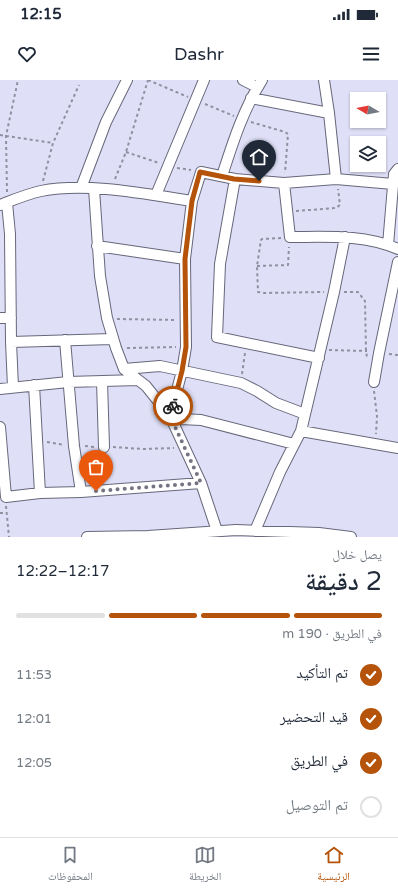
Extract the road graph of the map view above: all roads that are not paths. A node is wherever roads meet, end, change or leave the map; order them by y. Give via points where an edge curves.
1 (127, 80) edge
2 (204, 80) edge
3 (243, 80) edge
4 (324, 80) edge
5 (260, 84) edge
6 (251, 98) junction
7 (329, 114) junction
8 (398, 169) edge
9 (222, 176) junction
10 (234, 179) junction
11 (336, 179) junction
12 (284, 184) junction
13 (393, 184) junction
14 (81, 188) junction
15 (94, 189) junction
16 (156, 195) junction
17 (192, 201) junction
18 (3, 204) edge
19 (345, 237) junction
20 (388, 245) junction
21 (98, 246) junction
22 (398, 250) edge
23 (185, 259) junction
24 (398, 262) edge
25 (0, 318) edge
26 (11, 318) junction
27 (65, 340) junction
28 (11, 342) junction
29 (114, 343) junction
30 (320, 354) junction
31 (124, 369) junction
32 (182, 371) junction
33 (138, 380) junction
34 (102, 381) junction
35 (68, 382) junction
36 (374, 382) road end
37 (34, 385) junction
38 (13, 387) junction
39 (0, 389) edge
40 (305, 414) junction
41 (171, 418) junction
42 (0, 427) edge
43 (301, 431) junction
44 (294, 444) junction
45 (104, 447) road end
46 (398, 448) edge
47 (201, 483) junction
48 (81, 492) junction
49 (40, 493) junction
50 (217, 530) junction
51 (255, 531) junction
52 (235, 534) edge
53 (87, 537) edge
54 (351, 537) edge

1 - 14 street via 106,122
2 - 16 street
3 - 5 street
4 - 7 street
5 - 6 street
6 - 7 street
6 - 9 street via 241,118
7 - 11 street
8 - 13 street via 394,174
9 - 10 street
9 - 17 street via 200,172
10 - 12 street
10 - 30 street via 220,264 217,336
11 - 12 street
11 - 13 street
12 - 19 street via 290,237
13 - 20 street
14 - 15 street
14 - 18 street via 40,192
15 - 16 street
15 - 21 street
16 - 17 street
17 - 23 street
18 - 26 street via 10,234
19 - 20 street
19 - 30 street
20 - 22 street
21 - 23 street
21 - 29 street via 100,276
23 - 32 street via 186,347
24 - 36 street
25 - 26 street
26 - 28 street
27 - 28 street
27 - 29 street
27 - 35 street
28 - 38 street
29 - 31 street
30 - 40 street
31 - 32 street via 160,366
31 - 33 street
32 - 40 street via 241,383 279,405
32 - 41 street
33 - 34 street
33 - 41 street via 146,386
34 - 35 street
34 - 45 street
35 - 37 street
35 - 48 street
37 - 38 street
37 - 49 street
38 - 39 street
40 - 43 street
41 - 44 street via 201,420
41 - 47 street
42 - 49 street via 6,497
43 - 44 street
43 - 46 street
44 - 51 street
47 - 48 street
47 - 50 street
48 - 49 street
50 - 52 street
50 - 53 street via 148,536
51 - 52 street
51 - 54 street

